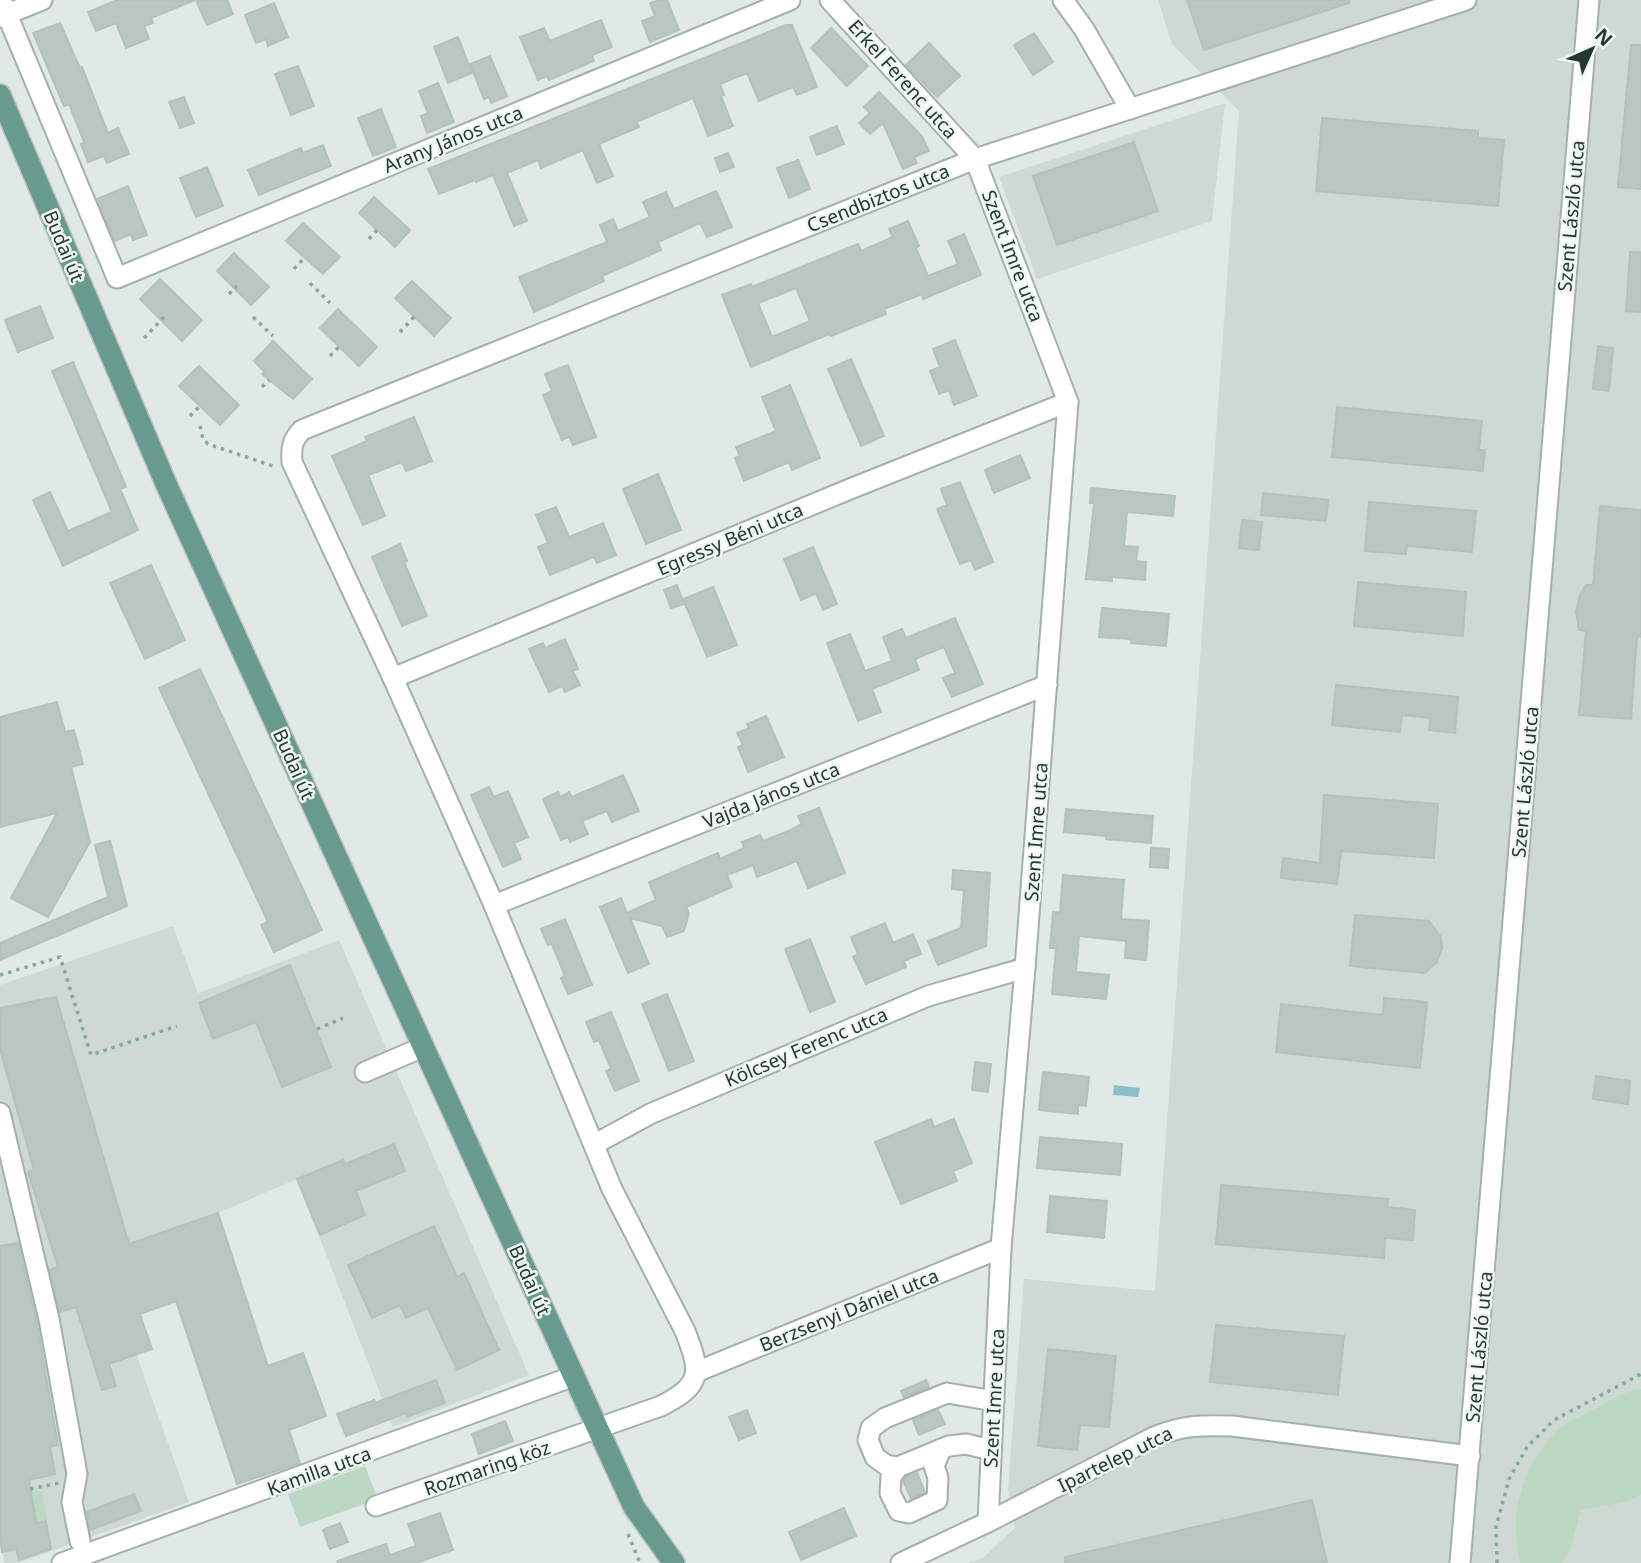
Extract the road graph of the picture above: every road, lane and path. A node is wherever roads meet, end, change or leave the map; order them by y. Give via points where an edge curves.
1 (42, 0) edge
2 (790, 0) edge
3 (830, 0) edge
4 (1062, 0) edge
5 (1466, 0) edge
6 (1589, 0) edge
7 (3, 10) edge
8 (0, 95) edge
9 (1130, 109) junction
10 (975, 159) junction
11 (377, 230) dead end
12 (369, 239) dead end
13 (305, 257) dead end
14 (295, 268) dead end
15 (117, 278) joint
16 (310, 283) dead end
17 (237, 286) dead end
18 (229, 294) dead end
19 (330, 303) dead end
20 (165, 316) dead end
21 (253, 317) dead end
22 (414, 317) dead end
23 (400, 332) dead end
24 (273, 335) dead end
25 (144, 338) dead end
26 (339, 347) dead end
27 (330, 356) dead end
28 (270, 380) dead end
29 (262, 387) dead end
30 (1068, 402) junction
31 (200, 405) dead end
32 (190, 416) dead end
33 (200, 426) dead end
34 (298, 476) junction
35 (393, 678) junction
36 (1047, 685) junction
37 (494, 905) junction
38 (1025, 968) junction
39 (0, 975) edge
40 (343, 1018) dead end
41 (177, 1026) dead end
42 (317, 1029) dead end
43 (423, 1047) junction
44 (365, 1072) dead end
45 (0, 1113) edge
46 (595, 1144) junction
47 (1001, 1248) junction
48 (696, 1372) junction
49 (1641, 1374) edge
50 (574, 1376) junction
51 (994, 1401) junction
52 (598, 1429) junction
53 (941, 1449) junction
54 (991, 1450) junction
55 (1470, 1456) junction
56 (898, 1467) junction
57 (75, 1480) junction
58 (30, 1489) dead end
59 (376, 1506) dead end
60 (988, 1522) junction
61 (80, 1541) dead end
62 (924, 1558) edge
63 (62, 1563) edge
64 (674, 1563) edge
65 (901, 1563) edge
66 (1460, 1563) edge
67 (1497, 1563) edge

1 - 7 street
2 - 15 street, Arany János utca
3 - 10 street, Erkel Ferenc utca
4 - 9 street
5 - 9 street, Csendbiztos utca
6 - 55 street, Szent László utca
7 - 15 street, Budai út
8 - 43 main road, Budai út via 162,474
9 - 10 street, Csendbiztos utca
10 - 30 street, Szent Imre utca
10 - 34 street, Csendbiztos utca via 302,430 291,450
11 - 12 path
13 - 14 path
16 - 19 path
17 - 18 path
20 - 25 path
21 - 24 path
22 - 23 path
26 - 27 path
28 - 29 path
30 - 35 street, Egressy Béni utca
30 - 36 street, Szent Imre utca
31 - 32 path
33 - 34 path via 208,444
34 - 35 street
35 - 37 street
36 - 37 street, Vajda János utca
36 - 38 street, Szent Imre utca
37 - 46 street
38 - 46 street, Kölcsey Ferenc utca via 928,996 650,1114
38 - 47 street, Szent Imre utca
39 - 41 path via 60,957 91,1055
40 - 42 path
43 - 44 street
43 - 50 main road, Budai út
45 - 57 street via 49,1319
46 - 48 street via 622,1209 685,1331
47 - 48 street, Berzsenyi Dániel utca
47 - 51 street, Szent Imre utca
48 - 52 street via 692,1384 673,1400
49 - 67 path via 1554,1420 1527,1447 1508,1479 1496,1527
50 - 52 main road, Budai út
50 - 63 street, Kamilla utca via 458,1411
51 - 54 street, Szent Imre utca
51 - 56 street via 947,1393 885,1418 871,1428 868,1440 875,1457
52 - 59 street, Rozmaring köz
52 - 64 main road, Budai út via 634,1507
53 - 54 street via 966,1444
53 - 56 street
53 - 56 street via 934,1466 937,1500 904,1514 890,1493 891,1477
54 - 60 street, Szent Imre utca
55 - 60 street, Ipartelep utca via 1232,1426 1177,1427
55 - 66 street, Szent László utca
57 - 58 path
57 - 61 street via 72,1502
60 - 62 street, Ipartelep utca
62 - 65 street, Ipartelep utca

